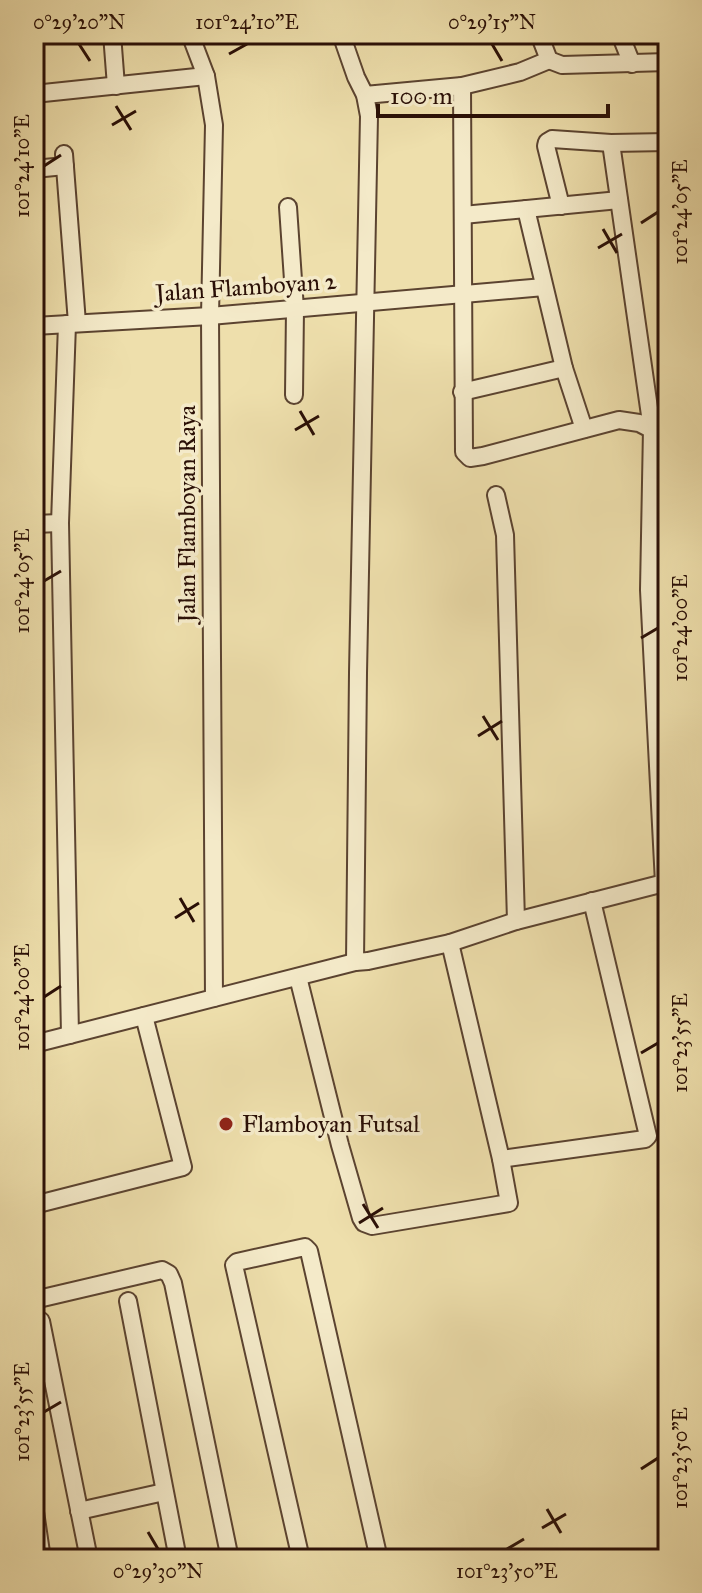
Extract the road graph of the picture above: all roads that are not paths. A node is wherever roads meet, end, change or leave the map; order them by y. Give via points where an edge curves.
1 (112, 34) edge
2 (190, 34) edge
3 (341, 34) edge
4 (539, 34) edge
5 (620, 34) edge
6 (549, 60) junction
7 (668, 62) edge
8 (632, 64) junction
9 (206, 76) junction
10 (116, 86) junction
11 (462, 86) junction
12 (34, 89) edge
13 (365, 95) junction
14 (668, 142) edge
15 (611, 143) junction
16 (34, 169) edge
17 (619, 200) junction
18 (561, 206) junction
19 (288, 207) dead end
20 (526, 209) junction
21 (463, 215) junction
22 (544, 287) junction
23 (462, 293) junction
24 (365, 302) junction
25 (295, 309) junction
26 (210, 316) junction
27 (72, 323) junction
28 (34, 326) edge
29 (564, 368) junction
30 (462, 392) junction
31 (294, 395) dead end
32 (584, 429) junction
33 (652, 429) junction
34 (668, 438) edge
35 (496, 495) dead end
36 (60, 523) junction
37 (34, 524) edge
38 (666, 882) edge
39 (592, 901) junction
40 (516, 921) junction
41 (450, 943) junction
42 (355, 962) junction
43 (298, 977) junction
44 (214, 998) junction
45 (144, 1016) junction
46 (70, 1035) junction
47 (34, 1044) edge
48 (501, 1159) junction
49 (34, 1205) edge
50 (34, 1300) edge
51 (128, 1301) dead end
52 (41, 1321) dead end
53 (164, 1492) junction
54 (34, 1505) edge
55 (79, 1511) junction
56 (42, 1559) edge
57 (89, 1559) edge
58 (178, 1559) edge
59 (230, 1559) edge
60 (301, 1559) edge
61 (379, 1559) edge

1 - 10 street
2 - 9 street, Jalan Flamboyan Raya
3 - 13 street
4 - 6 street
5 - 8 street
6 - 8 street via 562,65
6 - 11 street
7 - 8 street
9 - 10 street
9 - 26 street, Jalan Flamboyan Raya via 214,125
10 - 12 street
11 - 13 street
11 - 21 street
13 - 24 street
14 - 15 street
15 - 17 street
15 - 18 street via 547,142
16 - 27 street via 65,160
17 - 18 street
17 - 33 street
18 - 20 street
19 - 25 street
20 - 21 street
20 - 22 street
21 - 23 street
22 - 23 street, Jalan Flamboyan 2
22 - 29 street
23 - 24 street, Jalan Flamboyan 2
23 - 30 street
24 - 25 street, Jalan Flamboyan 2
24 - 42 street
25 - 26 street, Jalan Flamboyan 2
25 - 31 street
26 - 27 street, Jalan Flamboyan 2
26 - 44 street, Jalan Flamboyan Raya
27 - 28 street, Jalan Flamboyan 2
27 - 36 street
29 - 30 street
29 - 32 street
30 - 32 street via 463,450 470,458
32 - 33 street via 619,420
33 - 34 street
33 - 38 street via 649,590
35 - 40 street via 505,535
36 - 37 street
36 - 46 street
38 - 39 street
39 - 40 street
39 - 48 street via 648,1136
40 - 41 street
41 - 42 street
41 - 48 street
42 - 43 street
43 - 44 street
43 - 48 street via 364,1223 372,1226 509,1203
44 - 45 street
45 - 46 street
45 - 49 street via 183,1167
46 - 47 street
50 - 59 street via 162,1270 169,1274
51 - 53 street
52 - 55 street
53 - 55 street
53 - 58 street
54 - 56 street
55 - 57 street
60 - 61 street via 234,1265 305,1247

